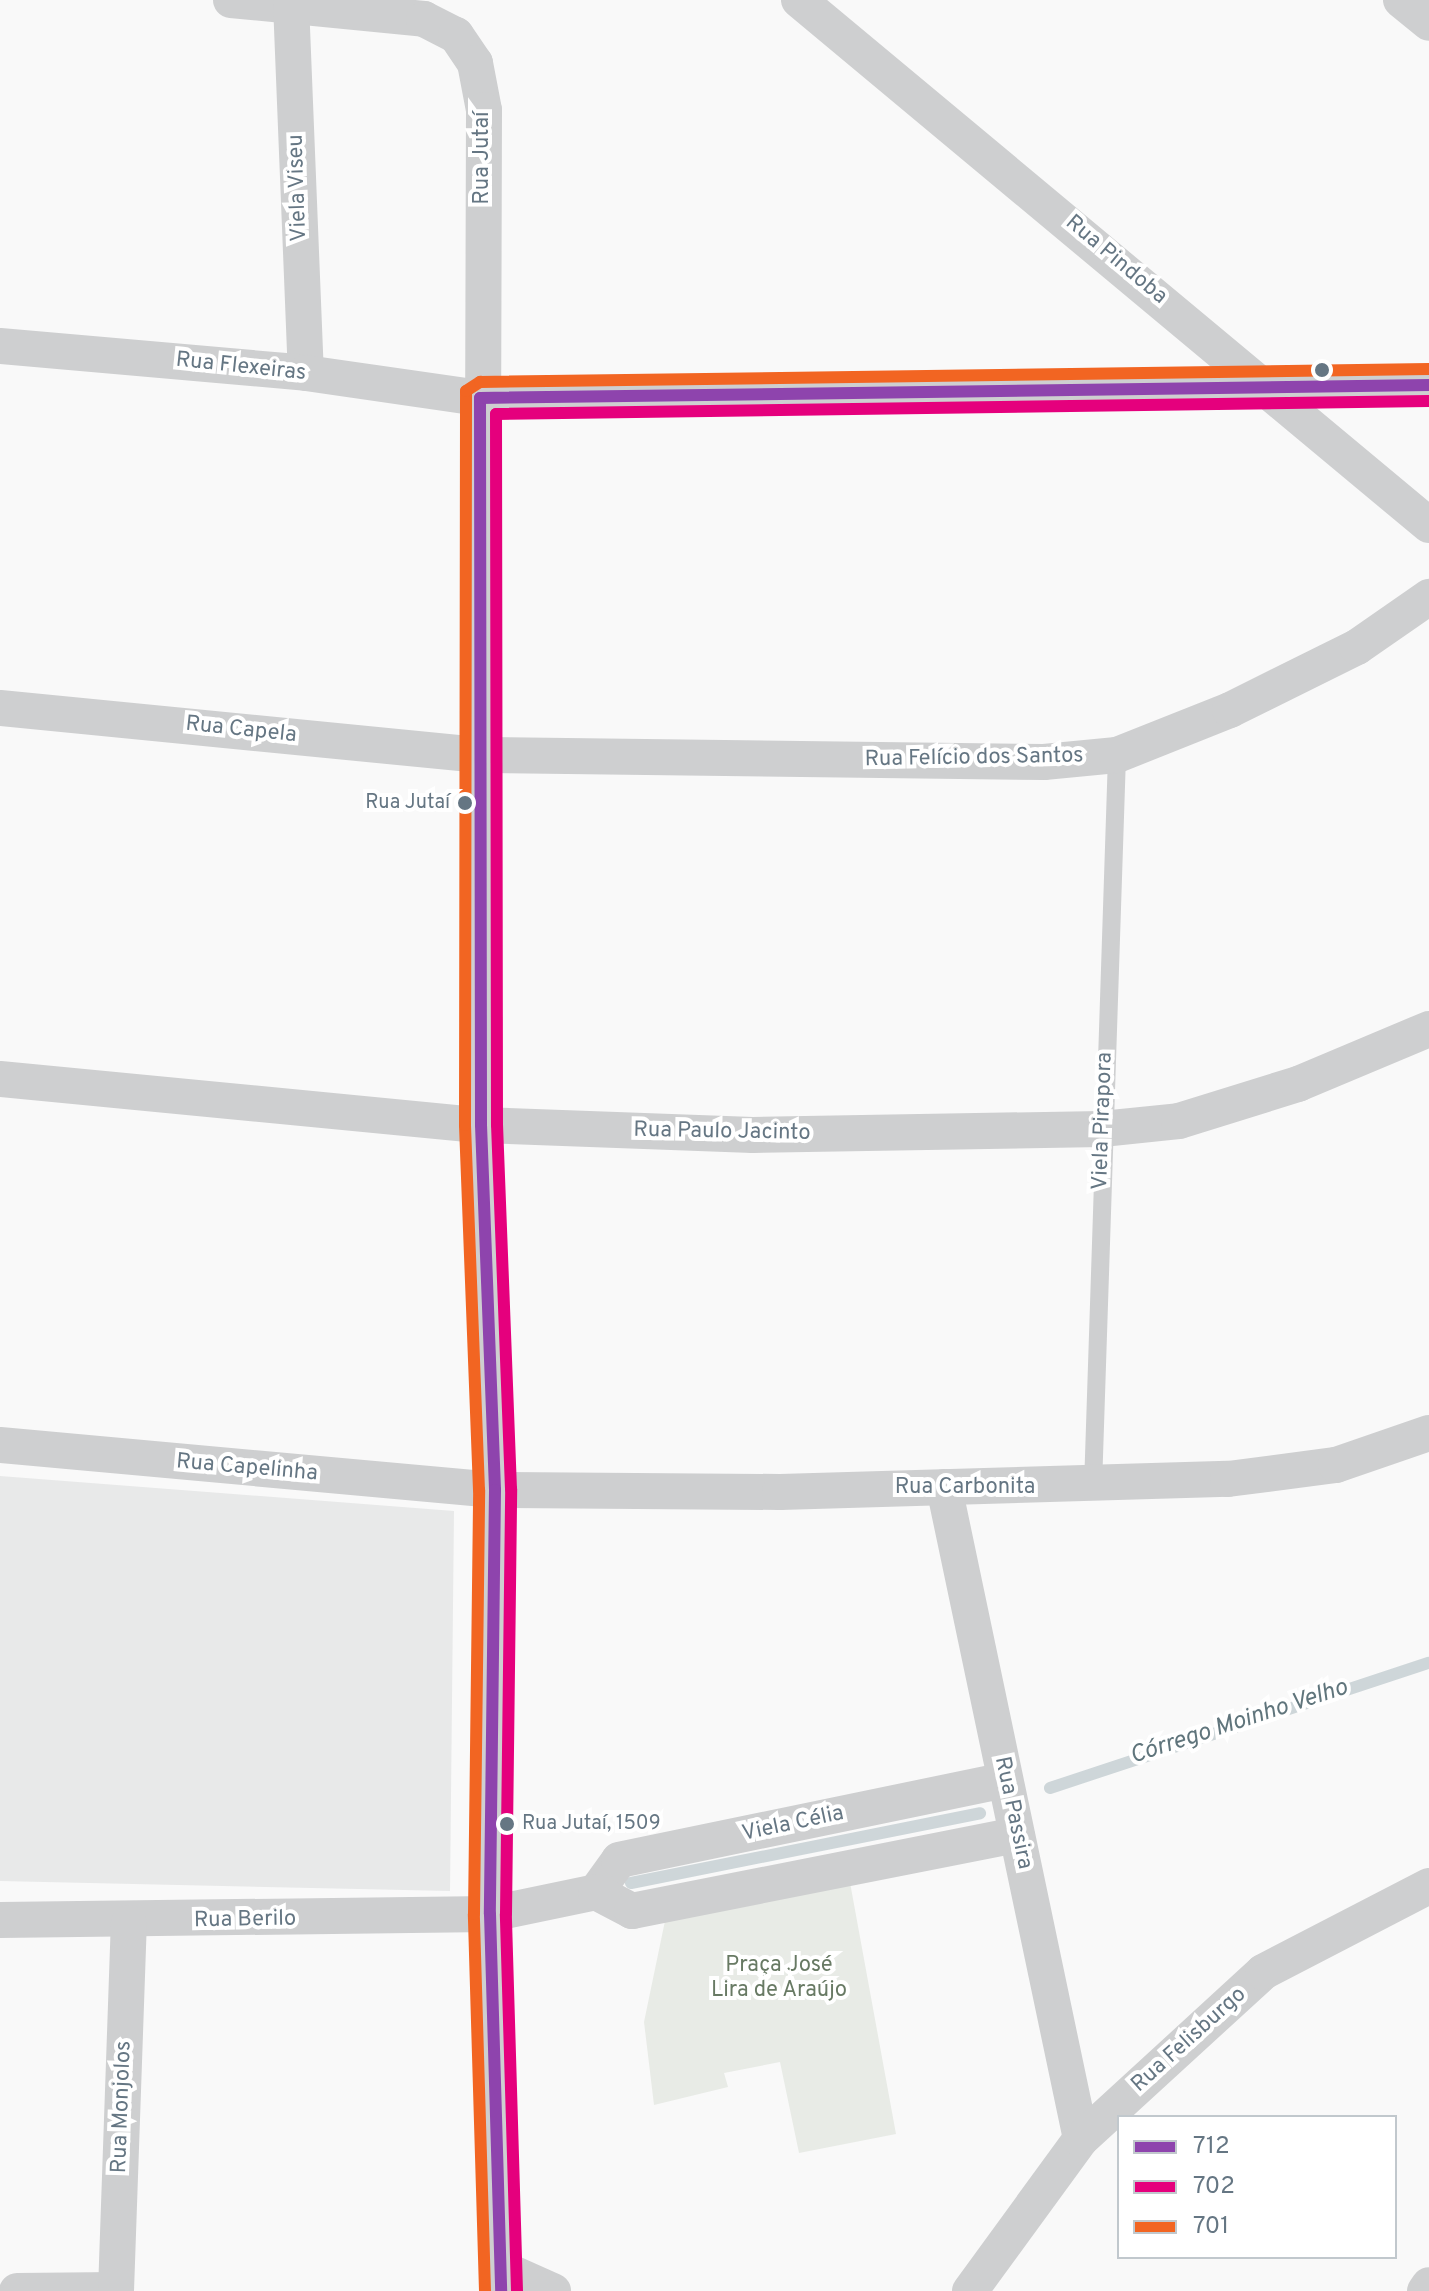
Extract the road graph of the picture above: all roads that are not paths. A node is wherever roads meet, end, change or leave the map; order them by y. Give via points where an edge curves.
1 (231, 0) edge
2 (240, 0) edge
3 (799, 0) edge
4 (1401, 0) edge
5 (291, 3) junction
6 (1429, 23) edge
7 (0, 346) edge
8 (306, 373) junction
9 (1429, 385) edge
10 (1274, 392) junction
11 (480, 398) junction
12 (1429, 525) edge
13 (1429, 597) edge
14 (0, 708) edge
15 (481, 755) junction
16 (1117, 755) junction
17 (1429, 1029) edge
18 (0, 1079) edge
19 (481, 1125) junction
20 (1102, 1129) junction
21 (1429, 1433) edge
22 (0, 1445) edge
23 (944, 1487) junction
24 (1093, 1488) junction
25 (495, 1490) junction
26 (1005, 1780) junction
27 (1017, 1835) junction
28 (1429, 1886) edge
29 (596, 1892) junction
30 (490, 1914) junction
31 (0, 1920) edge
32 (129, 1923) junction
33 (1081, 2139) junction
34 (501, 2280) edge
35 (1429, 2285) edge
36 (116, 2290) edge
37 (17, 2291) edge
38 (553, 2291) edge
39 (970, 2291) edge
40 (1425, 2291) edge

1 - 2 street, Rua Jutaí
2 - 5 street, Rua Jutaí
3 - 10 street, Rua Pindoba
4 - 6 street
5 - 8 street, Viela Viseu
5 - 11 street, Rua Jutaí via 424,19 456,35 475,63 484,110
7 - 8 street, Rua Flexeiras
8 - 11 street, Rua Flexeiras
9 - 10 street, Rua Flexeiras
10 - 11 street, Rua Flexeiras
10 - 12 street, Rua Pindoba
11 - 15 street, Rua Jutaí
13 - 16 street, Rua Felício dos Santos via 1315,668
14 - 15 street, Rua Capela
15 - 16 street, Rua Felício dos Santos via 1044,762
15 - 19 street, Rua Jutaí
16 - 20 lane, Viela Pirapora
17 - 20 street, Rua Paulo Jacinto via 1254,1098 1179,1121
18 - 19 street, Rua Paulo Jacinto
19 - 20 street, Rua Paulo Jacinto via 753,1135
19 - 25 street, Rua Jutaí
20 - 24 lane, Viela Pirapora
21 - 24 street, Rua Carbonita via 1336,1465
22 - 25 street, Rua Capelinha
23 - 24 street, Rua Carbonita
23 - 25 street, Rua Carbonita
23 - 26 street, Rua Passira
25 - 30 street, Rua Jutaí
26 - 27 street, Rua Passira
26 - 29 street, Viela Célia via 619,1860
27 - 29 street via 632,1911
27 - 33 street, Rua Passira
28 - 33 street, Rua Felisburgo via 1263,1972
29 - 30 street
30 - 32 street, Rua Berilo
30 - 34 street, Rua Jutaí
31 - 32 street, Rua Berilo
32 - 36 street, Rua Monjolos
33 - 39 street, Rua Felisburgo
34 - 38 street
35 - 40 street
36 - 37 street

